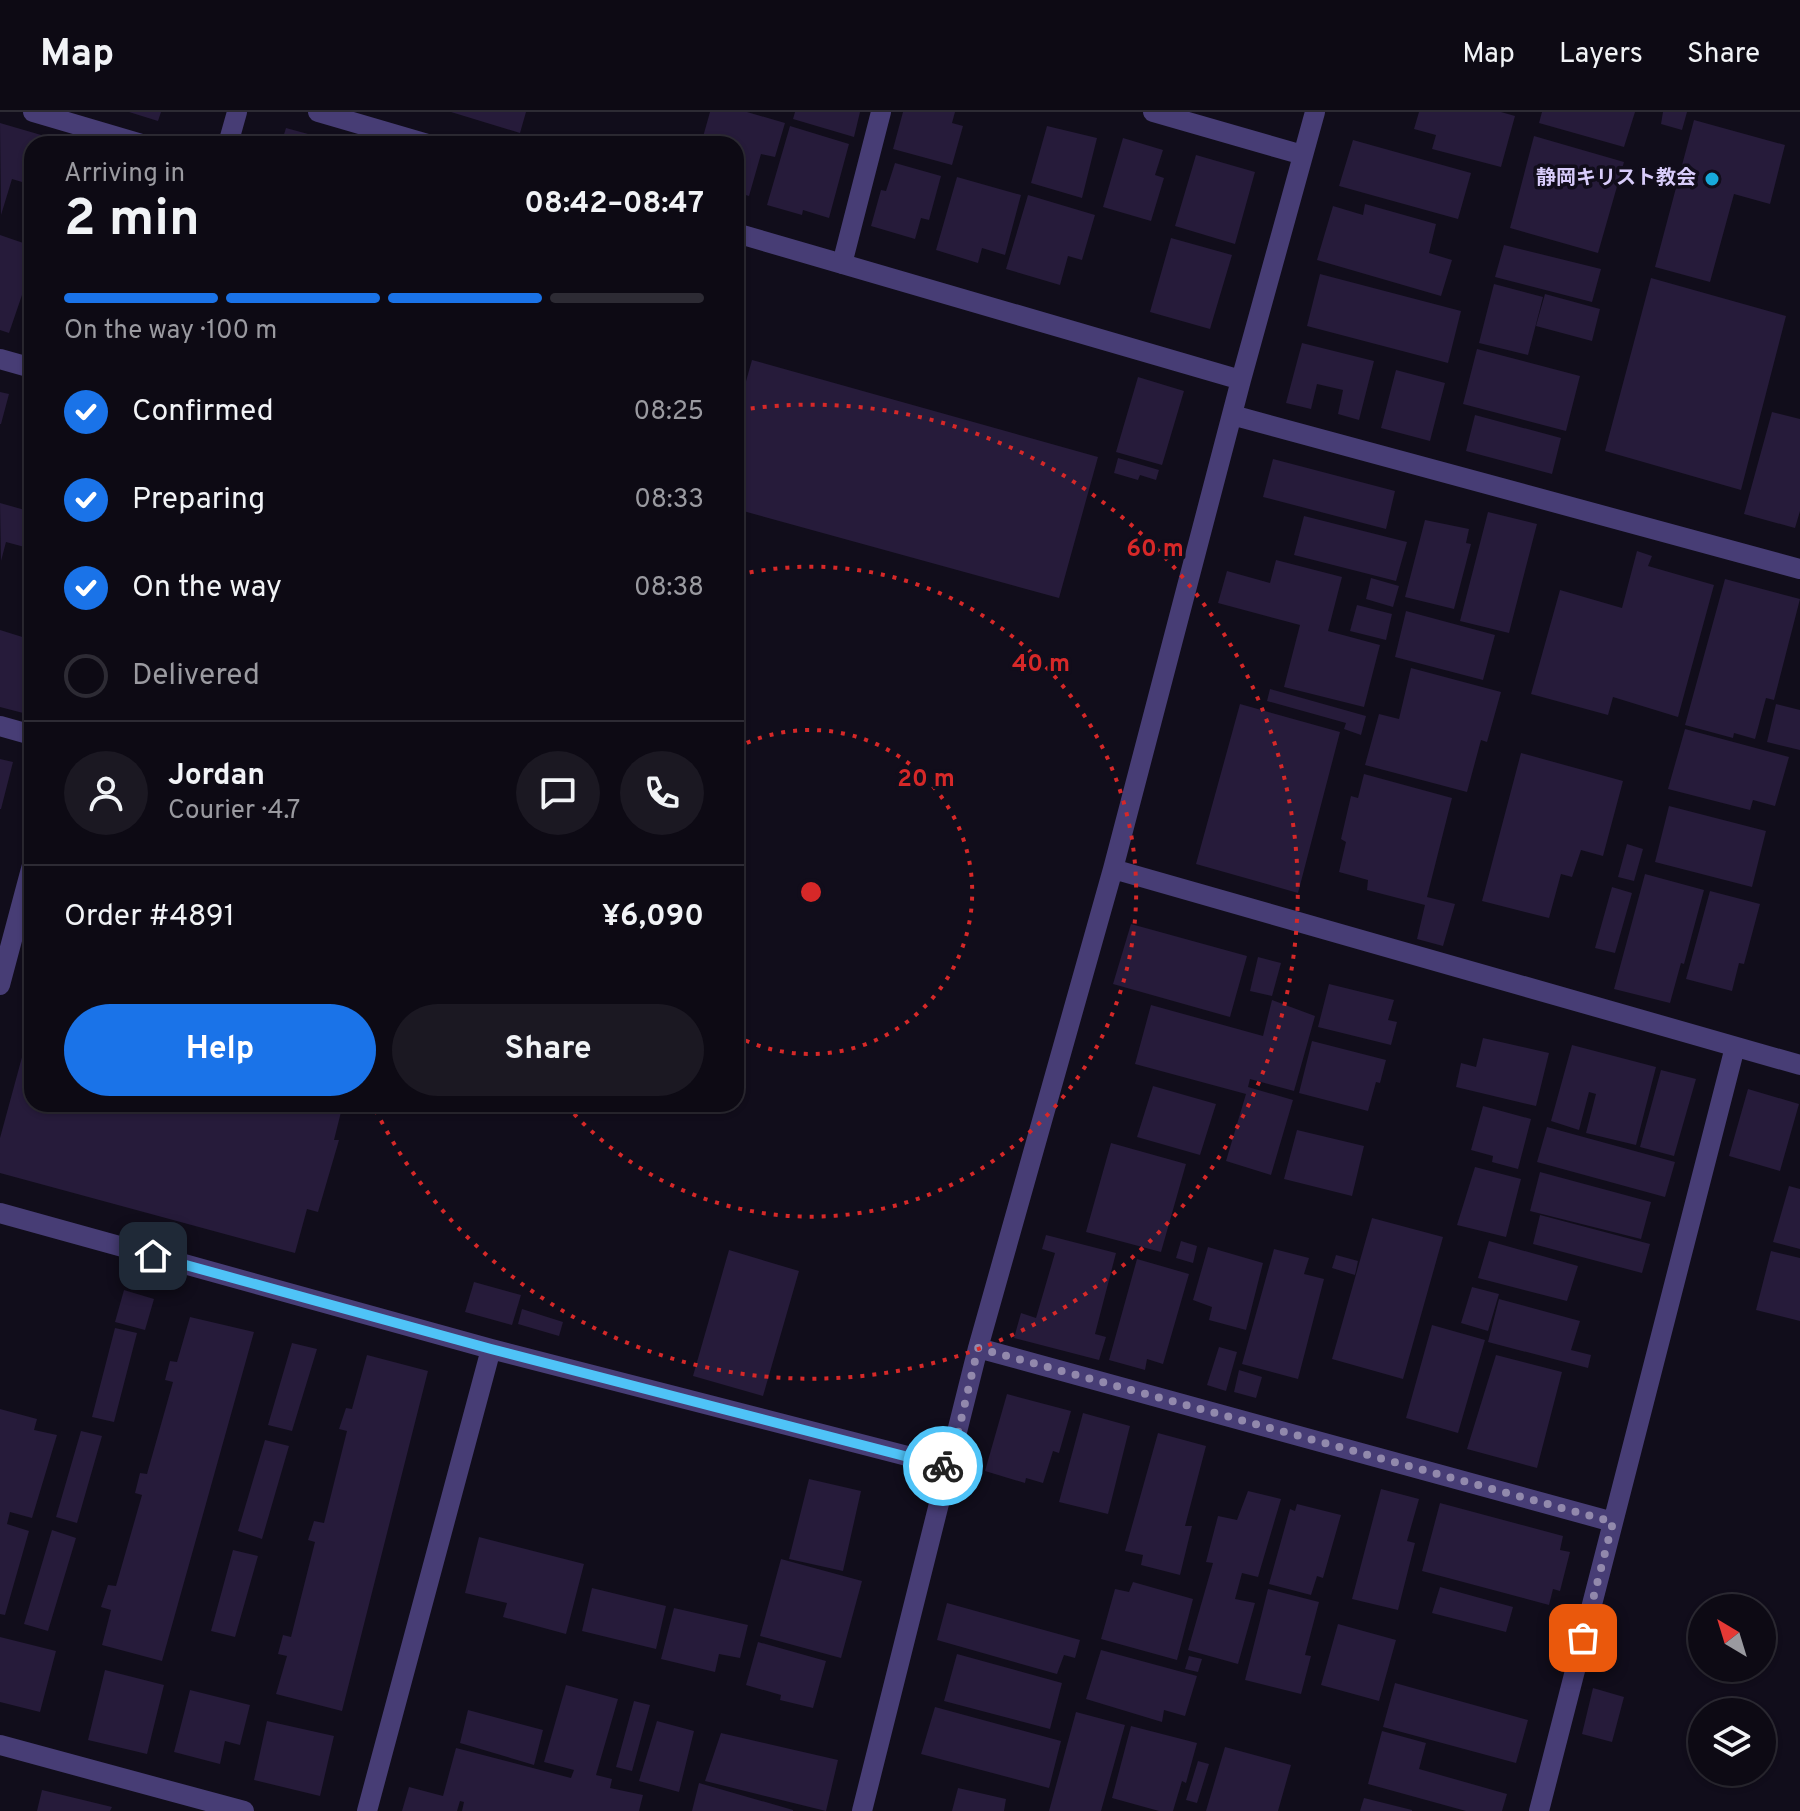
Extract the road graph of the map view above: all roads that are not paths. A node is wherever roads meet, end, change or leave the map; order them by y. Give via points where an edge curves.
1 (33, 112) edge
2 (237, 112) edge
3 (318, 112) edge
4 (881, 112) edge
5 (1153, 112) edge
6 (1315, 112) edge
7 (115, 136) edge
8 (230, 136) edge
9 (400, 136) edge
10 (1303, 155) junction
11 (744, 235) edge
12 (842, 264) junction
13 (0, 359) edge
14 (24, 366) edge
15 (1241, 380) junction
16 (1232, 415) junction
17 (1800, 569) edge
18 (0, 726) edge
19 (24, 733) edge
20 (1113, 869) junction
21 (24, 895) edge
22 (0, 985) edge
23 (1735, 1047) junction
24 (1800, 1065) edge
25 (0, 1213) edge
26 (978, 1348) junction
27 (491, 1349) junction
28 (950, 1467) junction
29 (1613, 1522) junction
30 (0, 1745) edge
31 (244, 1811) edge
32 (367, 1811) edge
33 (862, 1811) edge
34 (1539, 1811) edge

1 - 7 street
2 - 8 street
3 - 9 street
4 - 12 street
5 - 10 street
6 - 10 street
10 - 15 street
11 - 12 street
12 - 15 street
13 - 14 street
15 - 16 street
16 - 17 street
16 - 20 street
18 - 19 street
20 - 23 street
20 - 26 street
21 - 22 street
23 - 24 street
23 - 29 street
25 - 27 street
26 - 28 street
26 - 29 street
27 - 28 street
27 - 32 street
28 - 33 street
29 - 34 street
30 - 31 street

